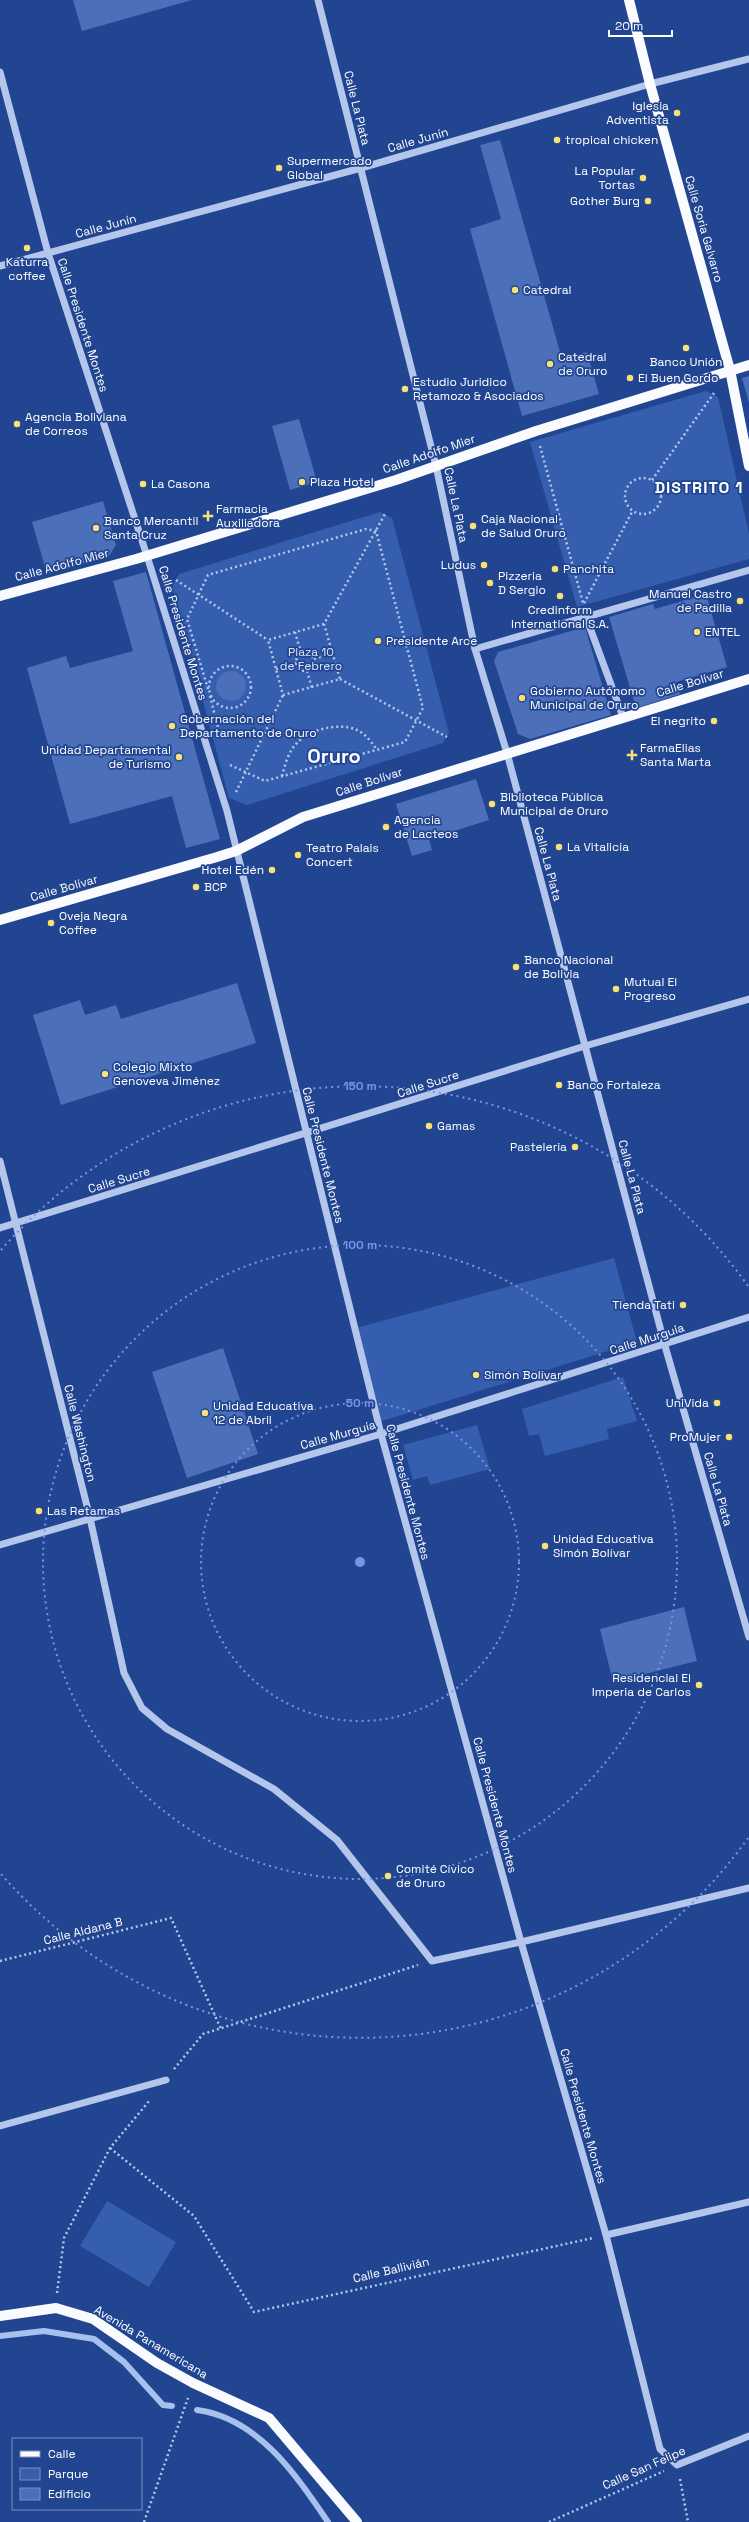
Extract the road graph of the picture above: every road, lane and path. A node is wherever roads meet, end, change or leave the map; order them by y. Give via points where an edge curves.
1 (318, 0) edge
2 (629, 0) edge
3 (749, 59) edge
4 (0, 72) edge
5 (650, 84) junction
6 (361, 168) junction
7 (48, 253) junction
8 (0, 266) edge
9 (749, 365) edge
10 (730, 370) junction
11 (536, 431) junction
12 (436, 466) junction
13 (749, 466) edge
14 (652, 480) junction
15 (632, 512) junction
16 (385, 514) dead end
17 (376, 531) junction
18 (147, 556) junction
19 (749, 570) edge
20 (176, 580) dead end
21 (198, 594) junction
22 (0, 596) edge
23 (586, 617) junction
24 (324, 624) junction
25 (295, 632) junction
26 (268, 640) junction
27 (475, 649) junction
28 (301, 653) junction
29 (333, 653) junction
30 (314, 659) junction
31 (296, 663) junction
32 (276, 669) junction
33 (307, 671) junction
34 (340, 679) junction
35 (749, 679) edge
36 (312, 688) junction
37 (208, 689) junction
38 (210, 696) junction
39 (283, 696) junction
40 (623, 717) junction
41 (417, 720) junction
42 (447, 737) dead end
43 (222, 742) dead end
44 (377, 750) junction
45 (507, 753) junction
46 (226, 757) dead end
47 (245, 773) junction
48 (282, 777) junction
49 (232, 800) dead end
50 (236, 851) junction
51 (0, 920) edge
52 (749, 999) edge
53 (585, 1046) junction
54 (306, 1134) junction
55 (0, 1161) edge
56 (16, 1223) junction
57 (0, 1228) edge
58 (749, 1317) edge
59 (665, 1346) junction
60 (381, 1434) junction
61 (90, 1518) junction
62 (0, 1546) edge
63 (749, 1637) edge
64 (749, 1888) edge
65 (521, 1942) junction
66 (0, 1961) edge
67 (432, 1961) junction
68 (220, 2029) junction
69 (166, 2080) junction
70 (0, 2126) edge
71 (110, 2148) junction
72 (749, 2202) edge
73 (606, 2235) junction
74 (56, 2308) junction
75 (0, 2316) edge
76 (193, 2383) junction
77 (749, 2436) edge
78 (677, 2465) junction
79 (144, 2522) edge
80 (357, 2522) edge
81 (549, 2522) edge
82 (688, 2522) edge

1 - 6 street, Calle La Plata
2 - 5 main road, Calle Soria Galvarro
3 - 5 street, Calle Junín
4 - 7 street, Calle Presidente Montes
5 - 6 street, Calle Junín
5 - 10 main road, Calle Soria Galvarro
6 - 7 street, Calle Junín
6 - 12 street, Calle La Plata
7 - 8 street, Calle Junín
7 - 18 street, Calle Presidente Montes
9 - 10 main road, Calle Adolfo Mier
10 - 11 main road, Calle Adolfo Mier
10 - 13 main road, Calle Soria Galvarro
10 - 14 path
11 - 12 main road, Calle Adolfo Mier
11 - 15 path via 583,605
12 - 18 main road, Calle Adolfo Mier
12 - 27 street, Calle La Plata
14 - 15 path via 634,480 626,489 625,502
14 - 15 path via 662,494 659,506 650,514
16 - 17 path
17 - 21 path via 366,529 208,575
17 - 24 path
17 - 41 path via 423,708
18 - 22 main road, Calle Adolfo Mier
18 - 50 street, Calle Presidente Montes via 227,811
19 - 23 street
20 - 21 path
21 - 26 path
21 - 37 path via 187,619
23 - 27 street
23 - 40 street
24 - 25 path
24 - 29 path
25 - 26 path
25 - 28 path
26 - 32 path
27 - 45 street, Calle La Plata
28 - 30 path via 310,654
28 - 31 path
29 - 30 path
29 - 34 path
30 - 33 path via 312,668
31 - 32 path
31 - 33 path via 298,668
32 - 39 path
33 - 36 path
34 - 36 path
34 - 41 path
35 - 40 main road, Calle Bolívar
36 - 39 path
37 - 38 path
37 - 38 path via 208,682 217,670 230,666 243,670 251,682 250,696 240,706 226,709 219,706
38 - 43 path
39 - 47 path
40 - 45 main road, Calle Bolívar
41 - 42 path
41 - 44 path via 404,742
44 - 48 path
44 - 48 path via 357,730 342,727 325,729 296,743 288,756
45 - 50 main road, Calle Bolívar via 303,817
45 - 53 street, Calle La Plata
46 - 47 path via 228,764
47 - 48 path via 265,781
47 - 49 path
50 - 51 main road, Calle Bolívar
50 - 54 street, Calle Presidente Montes
52 - 53 street, Calle Sucre
53 - 54 street, Calle Sucre
53 - 59 street, Calle La Plata
54 - 56 street, Calle Sucre
54 - 60 street, Calle Presidente Montes
55 - 56 street, Calle Washington
56 - 57 street, Calle Sucre
56 - 61 street, Calle Washington
58 - 59 street, Calle Murguía
59 - 60 street, Calle Murguía
59 - 63 street, Calle La Plata
60 - 61 street, Calle Murguía
60 - 65 street, Calle Presidente Montes
61 - 62 street, Calle Murguía
61 - 67 street, Calle Washington via 124,1673 142,1708 167,1729 274,1789 337,1840
64 - 65 street
65 - 67 street
65 - 73 street, Calle Presidente Montes
66 - 68 path, Calle Aldana B via 171,1918
67 - 68 path
68 - 69 path via 203,2034
69 - 70 street
69 - 71 path
71 - 73 path, Calle Ballivián via 194,2216 254,2312
71 - 74 path via 64,2238
72 - 73 street
73 - 78 street, Calle Presidente Montes via 660,2449
74 - 75 main road, Avenida Panamericana
74 - 76 main road, Avenida Panamericana via 93,2319 157,2363
76 - 79 path
76 - 80 main road, Avenida Panamericana via 269,2418
77 - 78 street, Calle San Felipe
78 - 81 path, Calle San Felipe
78 - 82 path

